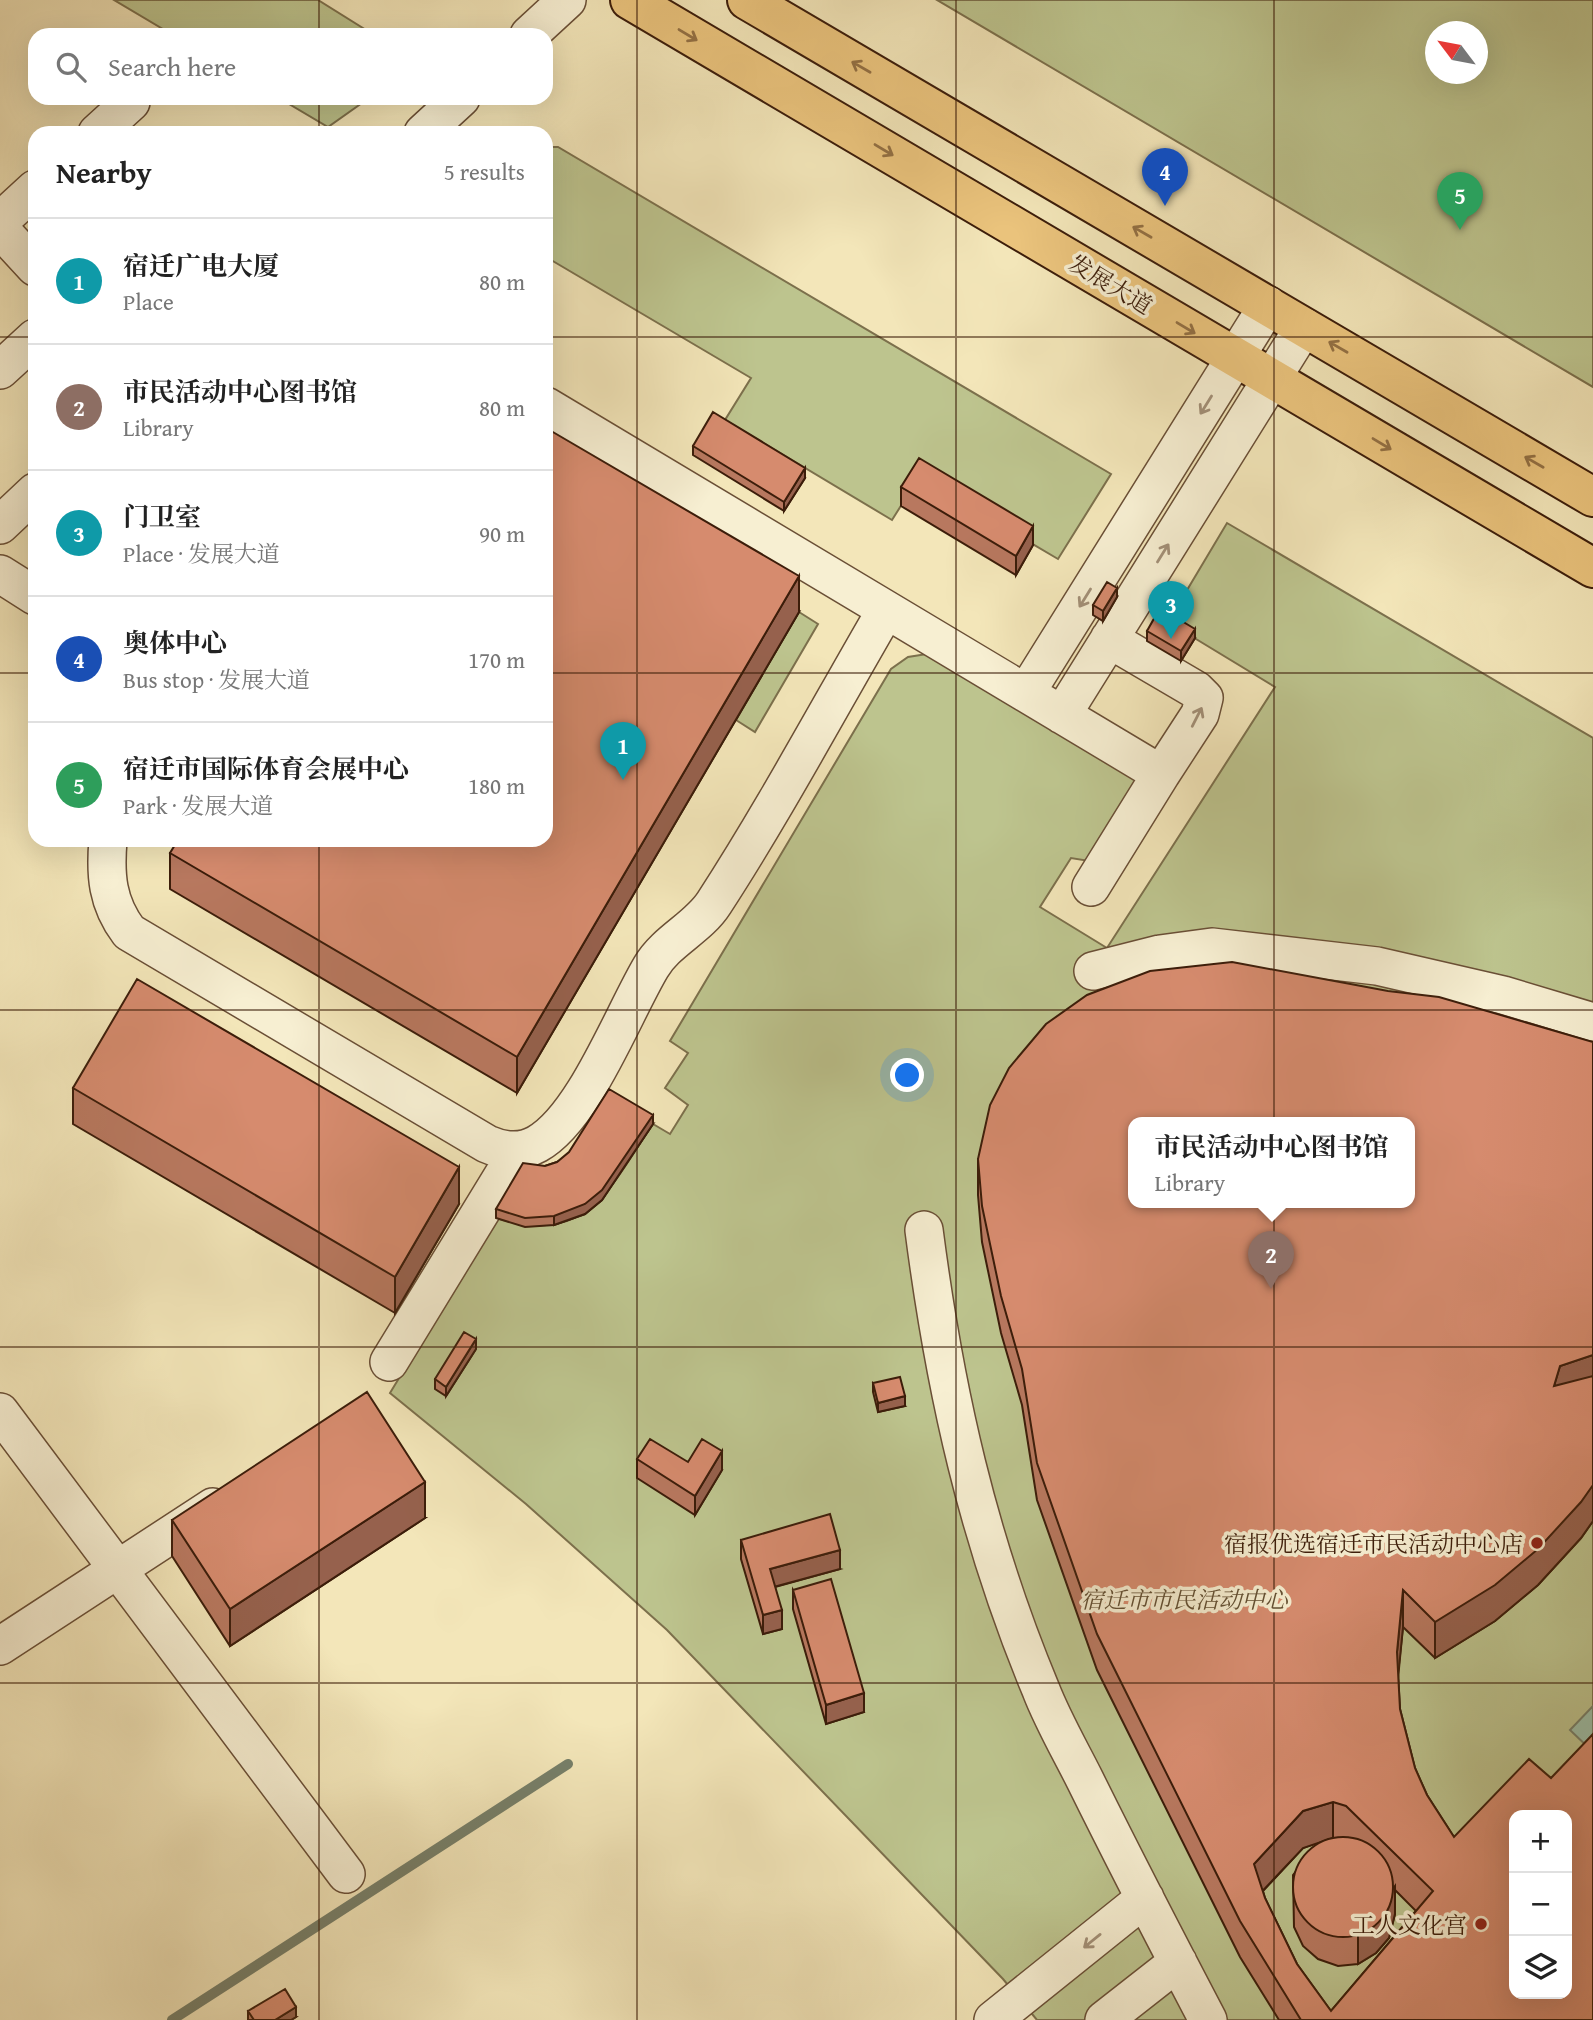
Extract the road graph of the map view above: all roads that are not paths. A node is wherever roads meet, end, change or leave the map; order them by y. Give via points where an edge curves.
1 (567, 0) edge
2 (629, 0) edge
3 (747, 0) edge
4 (537, 28) edge
5 (128, 105) edge
6 (453, 105) edge
7 (105, 126) edge
8 (431, 126) edge
9 (28, 195) edge
10 (0, 221) edge
11 (0, 229) edge
12 (28, 259) edge
13 (1268, 305) junction
14 (1304, 327) junction
15 (28, 344) edge
16 (1235, 357) junction
17 (0, 370) edge
18 (1272, 379) junction
19 (553, 410) edge
20 (1593, 497) edge
21 (1593, 568) edge
22 (0, 574) edge
23 (28, 592) edge
24 (886, 610) junction
25 (1109, 639) junction
26 (1026, 693) junction
27 (1062, 715) junction
28 (1161, 774) junction
29 (107, 847) edge
30 (1091, 887) dead end
31 (1093, 971) dead end
32 (1593, 1022) edge
33 (518, 1151) junction
34 (924, 1230) dead end
35 (389, 1362) dead end
36 (0, 1412) edge
37 (242, 1488) edge
38 (118, 1569) junction
39 (0, 1646) edge
40 (346, 1874) dead end
41 (1145, 1898) junction
42 (1178, 1962) junction
43 (993, 2020) edge
44 (1104, 2020) edge
45 (1208, 2020) edge

1 - 4 street
2 -> 16 main road, 发展大道
13 -> 3 main road
5 - 7 street
6 - 8 street
9 - 10 street
11 - 12 street
13 - 14 main road
13 - 16 street
14 - 18 street
20 -> 14 main road
15 - 17 street
16 - 18 main road, 发展大道
16 -> 26 street
18 -> 21 main road, 发展大道
25 -> 18 street
19 - 24 street
22 - 23 street
24 - 26 street
24 - 33 street via 712,907 653,964 582,1095 560,1125 537,1144
25 - 27 street
28 -> 25 street via 1200,714 1204,698
26 - 27 street
27 - 28 street
28 - 30 street
29 - 33 street via 109,895 129,932 499,1150
31 - 32 street via 1212,947 1377,966 1503,995
33 - 35 street
34 - 41 street via 939,1343 981,1525 1041,1691
36 - 38 street
37 - 38 street
38 - 39 street
38 - 40 street
41 - 42 street
41 -> 43 street
42 - 44 street
42 - 45 street

